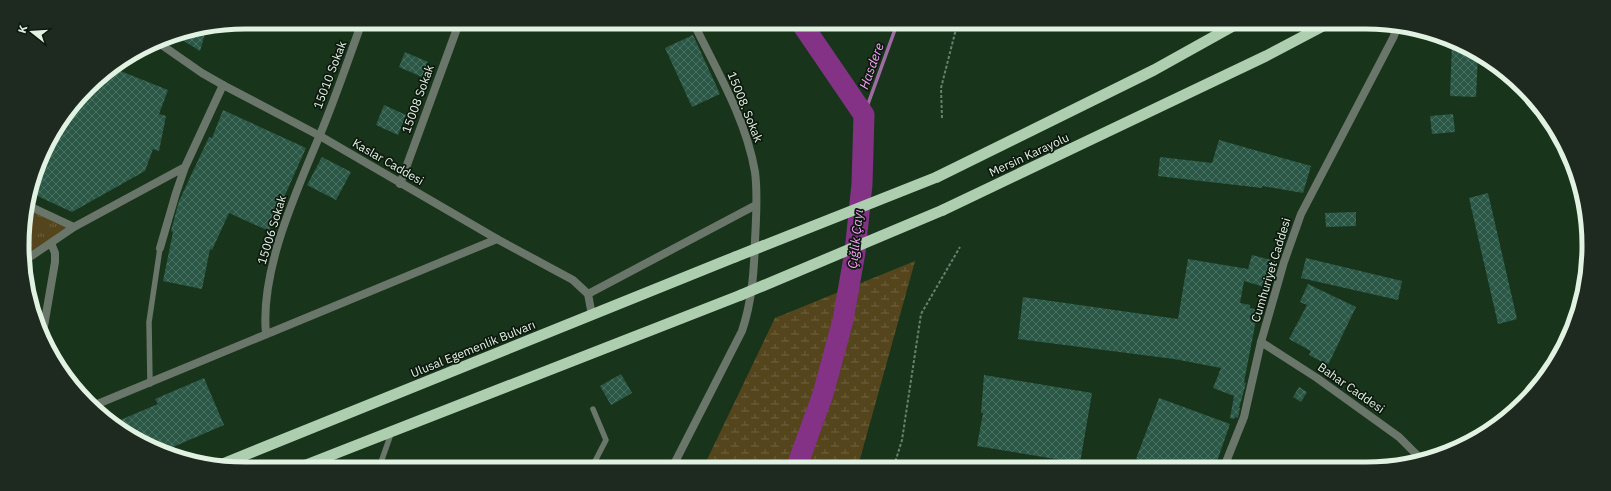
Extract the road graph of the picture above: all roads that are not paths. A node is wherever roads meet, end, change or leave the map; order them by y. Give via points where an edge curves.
1 (359, 29) edge
2 (456, 29) edge
3 (696, 29) edge
4 (1228, 29) edge
5 (1317, 29) edge
6 (1392, 31) edge
7 (1396, 31) edge
8 (1394, 38) junction
9 (162, 45) edge
10 (224, 85) junction
11 (320, 136) junction
12 (185, 167) junction
13 (400, 184) junction
14 (756, 205) junction
15 (32, 208) edge
16 (74, 227) junction
17 (497, 240) junction
18 (51, 243) junction
19 (160, 248) joint
20 (735, 257) joint
21 (29, 258) edge
22 (588, 294) junction
23 (592, 315) junction
24 (44, 326) edge
25 (266, 334) junction
26 (1261, 342) junction
27 (150, 384) junction
28 (98, 404) edge
29 (593, 409) dead end
30 (392, 431) junction
31 (1418, 456) edge
32 (228, 462) edge
33 (314, 462) edge
34 (381, 462) edge
35 (595, 462) edge
36 (674, 462) edge
37 (1226, 462) edge

1 - 11 street, 15010 Sokak
2 - 13 street, 15008 Sokak
3 - 14 street, 15008. Sokak via 745,135 755,173
4 - 20 highway, Mersin Karayolu, bridge via 1154,70 937,177
5 - 30 highway, Mersin Karayolu, bridge via 1246,66 943,210 741,295
6 - 8 street
7 - 8 street, Cumhuriyet Caddesi
8 - 26 street, Cumhuriyet Caddesi via 1301,214
9 - 10 street, Kaslar Caddesi
10 - 11 street, Kaslar Caddesi
10 - 12 street
11 - 13 street, Kaslar Caddesi
11 - 25 street, 15006 Sokak via 302,175 275,256 265,305
12 - 16 street
12 - 19 street
13 - 17 street, Kaslar Caddesi
14 - 22 street
14 - 36 street, 15008. Sokak via 754,267 749,312 742,331
15 - 16 street
16 - 18 street
17 - 22 street, Kaslar Caddesi via 573,280
17 - 25 street
18 - 21 street
18 - 24 street via 55,262
19 - 27 lane via 149,322
20 - 23 highway, Ulusal Egemenlik Bulvarı
22 - 23 street
23 - 32 highway, Ulusal Egemenlik Bulvarı
25 - 27 street
26 - 31 street, Bahar Caddesi via 1318,378 1399,437
26 - 37 street, Cumhuriyet Caddesi via 1244,418
27 - 28 street
29 - 35 lane via 606,440
30 - 33 highway
30 - 34 lane

